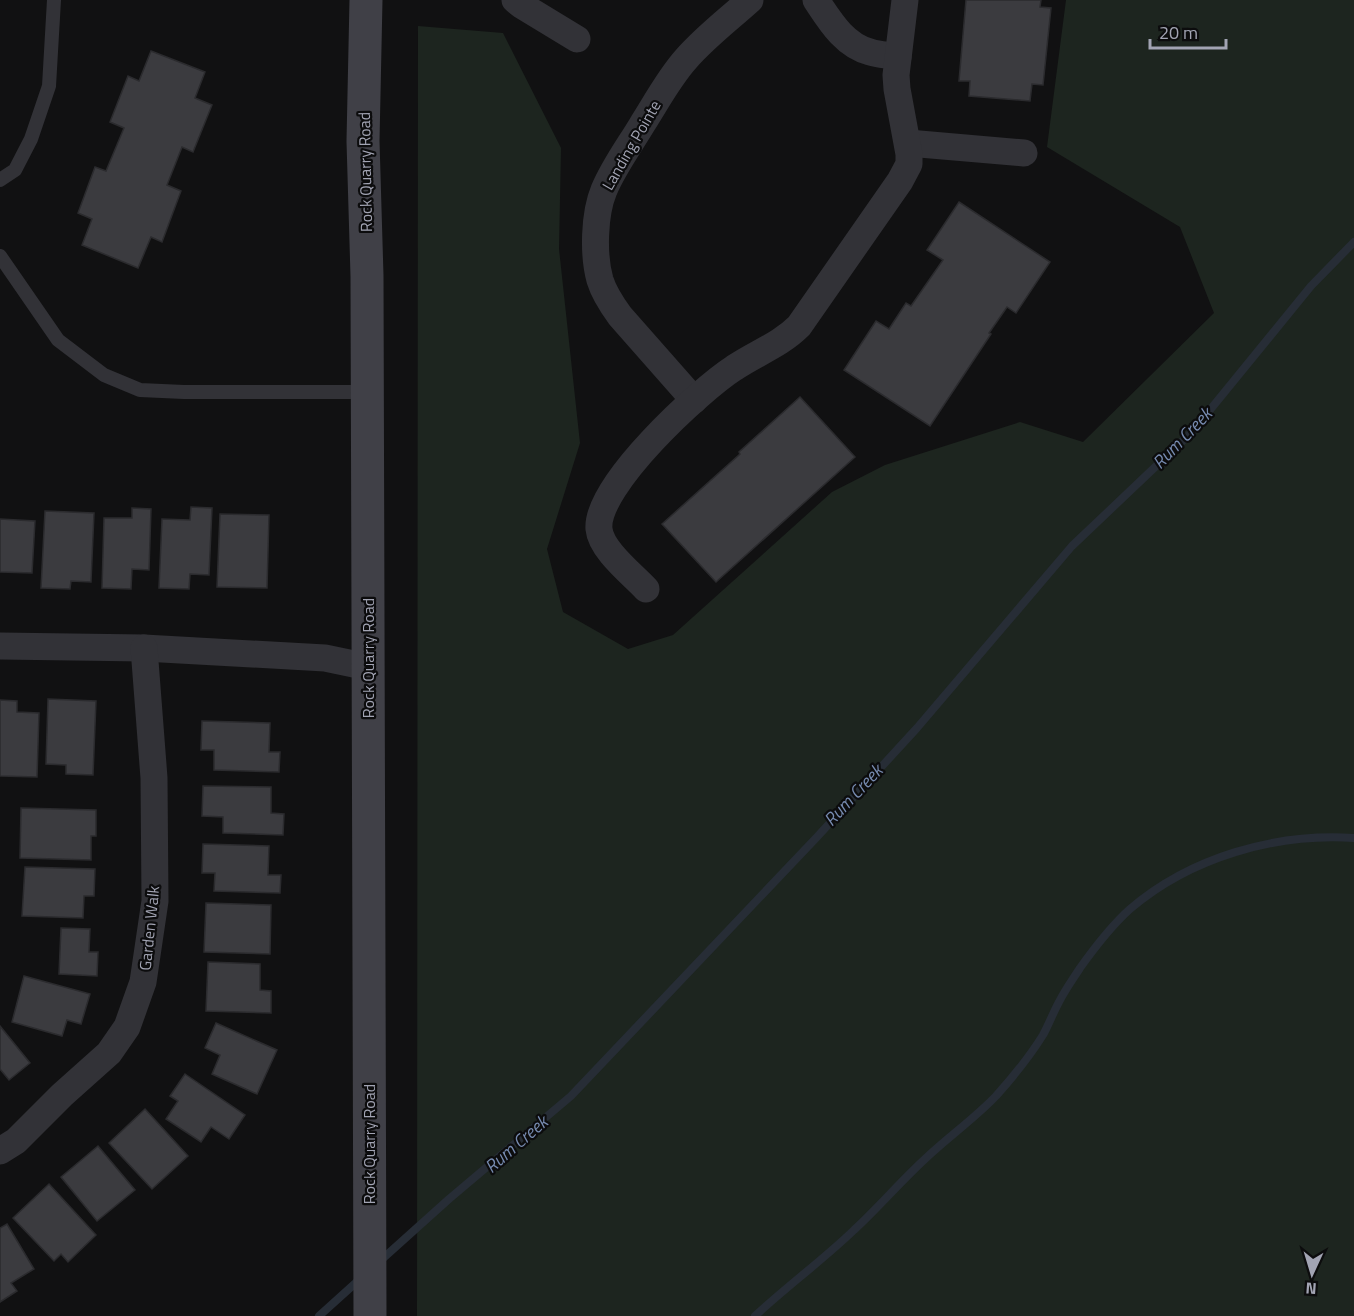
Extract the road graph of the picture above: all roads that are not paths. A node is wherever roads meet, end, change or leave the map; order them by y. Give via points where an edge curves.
1 (54, 0) edge
2 (366, 0) edge
3 (515, 0) edge
4 (750, 0) edge
5 (816, 0) edge
6 (905, 0) edge
7 (577, 39) dead end
8 (898, 57) junction
9 (908, 143) junction
10 (1024, 153) dead end
11 (0, 180) edge
12 (0, 256) edge
13 (367, 392) junction
14 (694, 400) junction
15 (646, 589) dead end
16 (0, 646) edge
17 (144, 648) junction
18 (368, 667) junction
19 (0, 1151) edge
20 (370, 1316) edge

1 - 11 lane via 49,86 31,139 15,170
2 - 13 street, Rock Quarry Road via 363,141
3 - 7 street
4 - 14 street, Landing Pointe via 697,47 671,78 614,171 599,204 596,257 604,290 620,316
5 - 8 street via 850,43 870,52
6 - 8 street
8 - 9 street via 897,89
9 - 10 street
9 - 14 street via 909,164 900,181 799,326 782,341 733,368
12 - 13 lane via 58,340 104,375 140,390
13 - 18 street, Rock Quarry Road
14 - 15 street via 635,460 600,519 604,544
16 - 17 street
17 - 18 street via 326,658
17 - 19 street, Garden Walk via 154,778 154,901 143,982 127,1027 109,1053 16,1141
18 - 20 street, Rock Quarry Road

